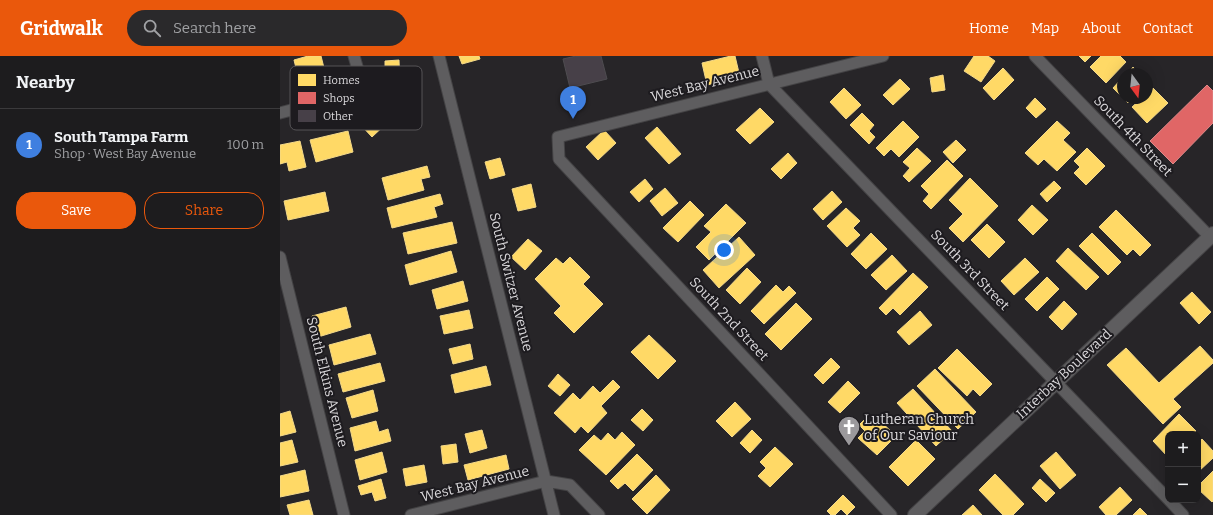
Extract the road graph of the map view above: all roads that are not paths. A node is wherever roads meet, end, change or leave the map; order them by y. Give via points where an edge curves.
1 (354, 56) edge
2 (439, 56) edge
3 (762, 56) edge
4 (884, 56) edge
5 (1035, 56) edge
6 (357, 66) edge
7 (769, 84) junction
8 (290, 110) edge
9 (280, 112) edge
10 (558, 137) joint
11 (1212, 236) edge
12 (280, 256) edge
13 (1056, 381) junction
14 (546, 481) junction
15 (1165, 497) edge
16 (1171, 503) edge
17 (344, 515) edge
18 (410, 515) edge
19 (554, 515) edge
20 (599, 515) edge
21 (891, 515) edge
22 (915, 515) edge
23 (1183, 515) edge

1 - 6 street
2 - 14 street, South Switzer Avenue
3 - 7 street, South 3rd Street
4 - 7 street, West Bay Avenue
5 - 11 street, South 4th Street
7 - 10 street, West Bay Avenue
7 - 13 street, South 3rd Street
8 - 9 street
10 - 21 street, South 2nd Street via 559,159
11 - 13 street, Interbay Boulevard
12 - 17 street, South Elkins Avenue
13 - 15 street, South 3rd Street
13 - 22 street, Interbay Boulevard
14 - 18 street, West Bay Avenue
14 - 19 street, South Switzer Avenue
14 - 20 street via 570,485
16 - 23 street, South 3rd Street

